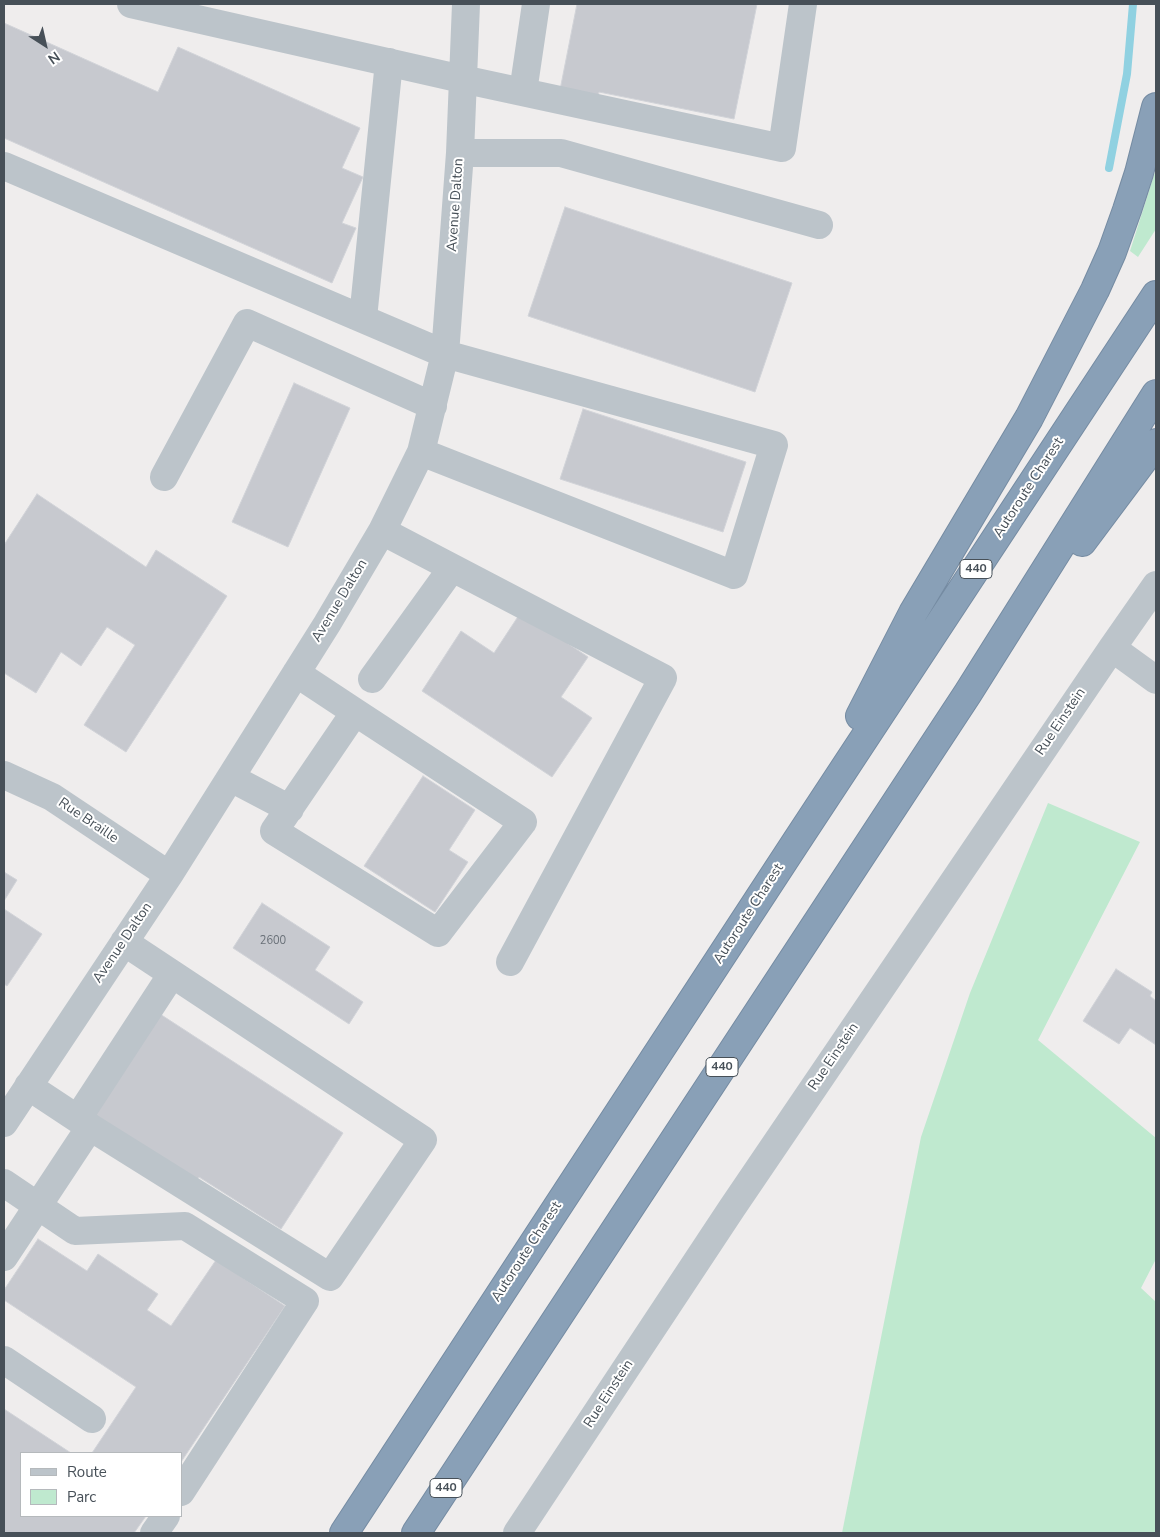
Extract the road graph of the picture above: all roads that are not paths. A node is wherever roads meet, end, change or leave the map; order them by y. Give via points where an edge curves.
1 (131, 4) edge
2 (466, 4) edge
3 (536, 4) edge
4 (803, 4) edge
5 (389, 62) junction
6 (462, 79) junction
7 (523, 92) junction
8 (1156, 108) edge
9 (460, 153) junction
10 (4, 166) edge
11 (819, 226) dead end
12 (1156, 295) edge
13 (363, 318) junction
14 (445, 354) junction
15 (1156, 394) edge
16 (433, 406) junction
17 (1156, 443) edge
18 (421, 452) junction
19 (164, 478) dead end
20 (382, 531) junction
21 (452, 568) junction
22 (1156, 585) edge
23 (1112, 648) junction
24 (296, 673) junction
25 (372, 679) dead end
26 (1156, 680) edge
27 (968, 693) junction
28 (356, 712) junction
29 (4, 775) edge
30 (231, 778) junction
31 (290, 809) junction
32 (796, 842) junction
33 (169, 875) junction
34 (124, 942) junction
35 (510, 962) dead end
36 (172, 974) junction
37 (28, 1086) junction
38 (84, 1122) junction
39 (4, 1123) edge
40 (4, 1184) edge
41 (38, 1206) junction
42 (4, 1257) edge
43 (4, 1360) edge
44 (92, 1419) dead end
45 (182, 1490) edge
46 (165, 1517) edge
47 (154, 1533) edge
48 (344, 1533) edge
49 (416, 1533) edge
50 (517, 1533) edge

1 - 5 street
2 - 6 street, Avenue Dalton
3 - 7 street
4 - 7 street via 782,148
5 - 6 street
5 - 13 street
6 - 7 street
6 - 9 street, Avenue Dalton
8 - 32 highway via 1127,210 1096,290 1029,418 913,614
9 - 11 street via 561,153
9 - 14 street, Avenue Dalton
10 - 13 street
12 - 32 highway, Autoroute Charest / 440
13 - 14 street
14 - 16 street, Avenue Dalton
14 - 18 street via 774,444 734,575
15 - 27 highway, 440
16 - 18 street, Avenue Dalton
16 - 19 street via 247,323
17 - 27 highway
18 - 20 street, Avenue Dalton
20 - 21 street
20 - 24 street, Avenue Dalton
21 - 25 street
21 - 35 street via 663,678
22 - 23 street, Rue Einstein
23 - 26 street
23 - 50 street, Rue Einstein via 726,1216
24 - 28 street
24 - 30 street, Avenue Dalton
27 - 49 highway, 440
28 - 31 street
28 - 31 street via 523,822 438,933 274,831
29 - 33 street, Rue Braille via 52,796
30 - 31 street
30 - 33 street, Avenue Dalton
32 - 48 highway, Autoroute Charest / 440
33 - 34 street, Avenue Dalton
34 - 36 street
34 - 37 street, Avenue Dalton
36 - 38 street
36 - 38 street via 423,1140 330,1278
37 - 38 street
37 - 39 street, Avenue Dalton
38 - 41 street
40 - 41 street
41 - 42 street
41 - 45 street via 75,1231 185,1226 305,1301
43 - 44 street
46 - 47 street

